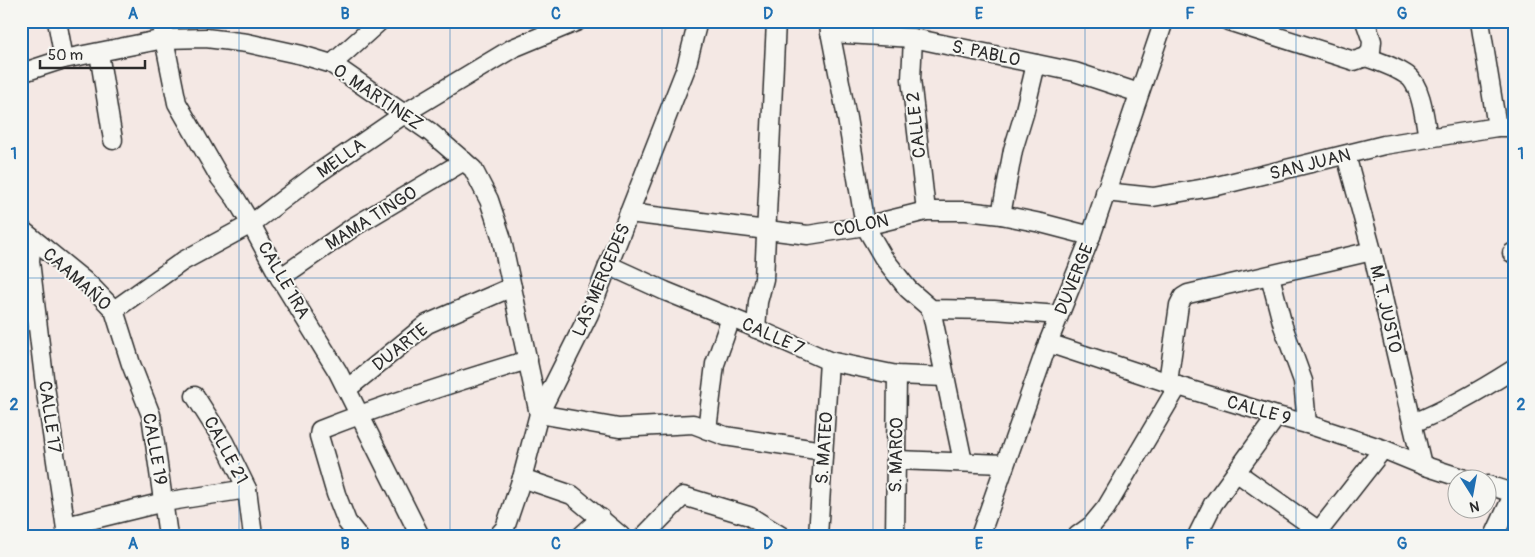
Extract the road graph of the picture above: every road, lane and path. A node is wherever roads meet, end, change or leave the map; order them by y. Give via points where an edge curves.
1 (57, 21) edge
2 (380, 21) edge
3 (578, 21) edge
4 (698, 21) edge
5 (776, 21) edge
6 (1164, 21) edge
7 (1228, 21) edge
8 (1365, 21) edge
9 (1480, 21) edge
10 (829, 27) edge
11 (163, 30) edge
12 (913, 38) junction
13 (99, 53) junction
14 (1368, 54) junction
15 (64, 59) junction
16 (332, 64) junction
17 (1036, 64) junction
18 (21, 73) edge
19 (1139, 93) junction
20 (403, 115) junction
21 (1505, 127) edge
22 (1428, 138) junction
23 (112, 140) dead end
24 (1346, 155) junction
25 (464, 161) junction
26 (1106, 192) junction
27 (926, 211) junction
28 (630, 213) junction
29 (1001, 215) junction
30 (251, 224) junction
31 (865, 226) junction
32 (766, 229) junction
33 (27, 234) edge
34 (1091, 236) junction
35 (1372, 251) junction
36 (608, 265) junction
37 (1270, 276) junction
38 (280, 278) junction
39 (512, 287) junction
40 (931, 309) junction
41 (114, 310) junction
42 (1059, 315) junction
43 (731, 318) junction
44 (756, 329) junction
45 (1048, 343) junction
46 (528, 360) junction
47 (829, 361) junction
48 (131, 364) joint
49 (1514, 369) edge
50 (897, 375) junction
51 (945, 377) junction
52 (1173, 384) junction
53 (347, 389) junction
54 (195, 396) dead end
55 (360, 414) junction
56 (539, 414) junction
57 (1277, 416) junction
58 (1413, 423) junction
59 (1307, 424) junction
60 (707, 430) junction
61 (1383, 449) junction
62 (823, 451) junction
63 (896, 460) junction
64 (963, 462) junction
65 (1005, 464) junction
66 (1422, 465) junction
67 (1236, 472) junction
68 (1448, 473) edge
69 (522, 478) junction
70 (247, 489) junction
71 (1498, 489) edge
72 (1513, 493) edge
73 (164, 502) junction
74 (601, 518) junction
75 (67, 531) edge
76 (1317, 533) edge
77 (1082, 535) edge
78 (168, 536) edge
79 (253, 536) edge
80 (358, 536) edge
81 (420, 536) edge
82 (498, 536) edge
83 (581, 536) edge
84 (621, 536) edge
85 (644, 536) edge
86 (781, 536) edge
87 (818, 536) edge
88 (895, 536) edge
89 (980, 536) edge
90 (1197, 536) edge
91 (1494, 536) edge

1 - 15 street
2 - 16 street
3 - 20 street, MELLA via 513,48
4 - 28 street, LAS MERCEDES via 686,68
5 - 32 street
6 - 19 street, DUVERGE
7 - 14 street via 1354,60
8 - 14 street via 1372,41
9 - 21 street
10 - 12 street, S. PABLO
10 - 31 street
11 - 13 street, O. MARTINEZ
11 - 16 street, O. MARTINEZ via 247,43
11 - 30 street, CALLE 1RA via 177,102 220,178
12 - 17 street, S. PABLO
12 - 27 street, CALLE 2 via 911,79
13 - 15 street, O. MARTINEZ
13 - 23 street
14 - 22 street via 1410,77 1420,96
15 - 18 street, O. MARTINEZ
16 - 20 street, O. MARTINEZ
17 - 19 street, S. PABLO via 1075,72
17 - 29 street via 1013,150
19 - 26 street, DUVERGE
20 - 25 street, O. MARTINEZ via 430,132
20 - 30 street, MELLA
21 - 22 street, SAN JUAN
22 - 24 street, SAN JUAN
24 - 26 street, SAN JUAN via 1217,186 1153,197
24 - 35 street, M. T. JUSTO
25 - 38 street, MAMA TINGO via 355,226
25 - 39 street, O. MARTINEZ via 473,169 489,200
26 - 34 street, DUVERGE
27 - 29 street, COLON
27 - 31 street, COLON
28 - 32 street, COLON
28 - 36 street, LAS MERCEDES
29 - 34 street, COLON
30 - 38 street, CALLE 1RA
30 - 41 street, MELLA via 183,261
31 - 32 street, COLON via 808,235
31 - 40 street via 903,283
32 - 44 street via 764,279
33 - 41 street, CAAMAÑO via 92,287
33 - 75 street, CALLE 17
34 - 42 street, DUVERGE
35 - 37 street
35 - 58 street, M. T. JUSTO
36 - 43 street, CALLE 7
36 - 56 street, LAS MERCEDES via 589,314
37 - 52 street via 1183,297 1179,305
37 - 59 street via 1283,326 1303,381
38 - 53 street, CALLE 1RA
39 - 46 street, O. MARTINEZ
39 - 53 street, DUARTE via 427,324
40 - 42 street
40 - 51 street
41 - 48 street, CAAMAÑO
42 - 45 street, DUVERGE
43 - 44 street, CALLE 7
43 - 60 street via 715,364
44 - 47 street, CALLE 7
45 - 52 street, CALLE 9
45 - 65 street, DUVERGE
46 - 55 street
46 - 56 street, O. MARTINEZ
47 - 50 street, CALLE 7
47 - 62 street, S. MATEO
48 - 73 street, CALLE 19 via 151,415
49 - 58 street via 1440,413
50 - 51 street, CALLE 7
50 - 63 street, S. MARCO
51 - 64 street
52 - 57 street, CALLE 9
52 - 77 street via 1106,508
53 - 55 street, CALLE 1RA
54 - 70 street, CALLE 21 via 224,442
55 - 80 street via 319,433 346,522
55 - 81 street, CALLE 1RA
56 - 60 street via 619,428 693,424
56 - 69 street, LAS MERCEDES
57 - 59 street, CALLE 9
57 - 67 street
58 - 66 street, M. T. JUSTO
59 - 61 street, CALLE 9
60 - 62 street via 725,436
61 - 66 street, CALLE 9
61 - 76 street
62 - 87 street, S. MATEO
63 - 64 street
63 - 88 street, S. MARCO
64 - 65 street
65 - 89 street, DUVERGE
66 - 68 street, CALLE 9
67 - 76 street
67 - 90 street via 1213,504
69 - 74 street via 572,495
69 - 82 street, LAS MERCEDES via 505,528
70 - 73 street
70 - 79 street, CALLE 21
71 - 72 street
72 - 91 street
73 - 75 street
73 - 78 street, CALLE 19
74 - 83 street
74 - 84 street
85 - 86 street via 683,496 749,516

